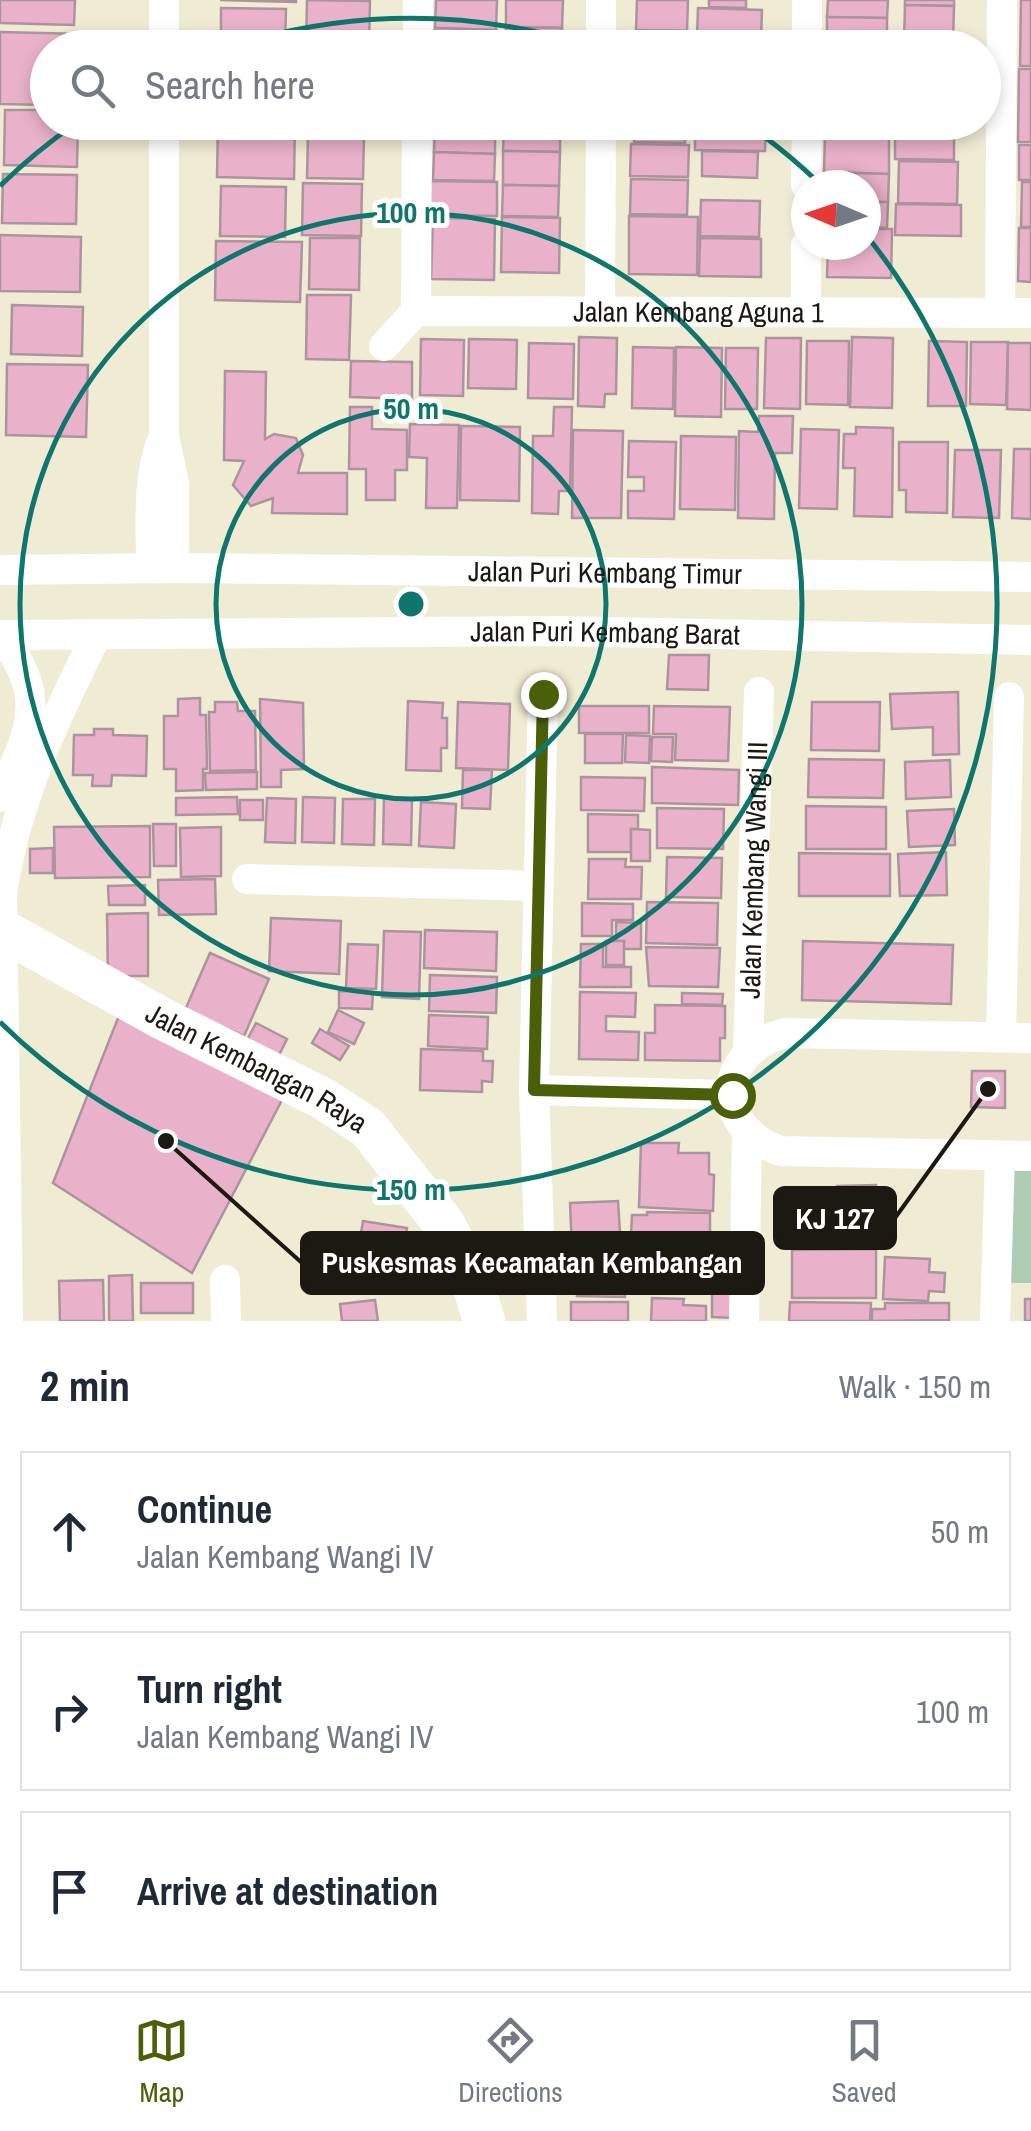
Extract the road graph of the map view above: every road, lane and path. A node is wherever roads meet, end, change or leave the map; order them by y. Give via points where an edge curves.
1 (164, 0) edge
2 (418, 0) edge
3 (602, 0) edge
4 (808, 0) edge
5 (1002, 0) edge
6 (164, 30) edge
7 (418, 30) edge
8 (601, 30) edge
9 (807, 30) edge
10 (164, 140) edge
11 (417, 140) edge
12 (601, 140) edge
13 (807, 140) edge
14 (806, 170) edge
15 (806, 260) edge
16 (416, 311) junction
17 (600, 312) junction
18 (806, 312) junction
19 (1000, 313) junction
20 (1031, 313) edge
21 (384, 346) dead end
22 (162, 568) junction
23 (0, 570) edge
24 (1031, 578) edge
25 (2, 635) edge
26 (96, 636) junction
27 (1031, 640) edge
28 (759, 692) dead end
29 (543, 694) dead end
30 (1008, 697) dead end
31 (0, 798) edge
32 (248, 879) dead end
33 (538, 886) junction
34 (1, 930) edge
35 (1016, 1038) edge
36 (748, 1050) junction
37 (534, 1090) junction
38 (732, 1095) junction
39 (746, 1132) junction
40 (1000, 1156) junction
41 (1031, 1156) edge
42 (225, 1280) dead end
43 (8, 1321) edge
44 (226, 1321) edge
45 (484, 1321) edge
46 (542, 1321) edge
47 (744, 1321) edge
48 (994, 1321) edge

1 - 6 street
2 - 7 street
3 - 8 street
4 - 9 street
5 - 19 street
10 - 22 street via 164,436 155,460
11 - 16 street
12 - 17 street
13 - 14 street
15 - 18 street
16 - 17 street, Jalan Kembang Aguna 1
16 - 21 street
17 - 18 street, Jalan Kembang Aguna 1
18 - 19 street, Jalan Kembang Aguna 1
19 - 20 street, Jalan Kembang Aguna 1
22 - 23 street, Jalan Puri Kembang Timur
22 - 24 street, Jalan Puri Kembang Timur
25 - 26 street, Jalan Puri Kembang Barat
25 - 31 street via 31,703 28,730
26 - 27 street, Jalan Puri Kembang Barat via 553,631
26 - 34 street via 24,800 7,858
28 - 36 street, Jalan Kembang Wangi III
29 - 33 street
30 - 35 street
32 - 33 street
33 - 37 street
34 - 43 street
34 - 45 street, Jalan Kembangan Raya via 368,1128 444,1224
35 - 36 street via 786,1032
36 - 38 street, Jalan Kembang Wangi III via 735,1071
37 - 38 street
37 - 46 street
38 - 39 street
39 - 40 street via 781,1151
39 - 47 street
40 - 41 street
40 - 48 street
42 - 44 street

